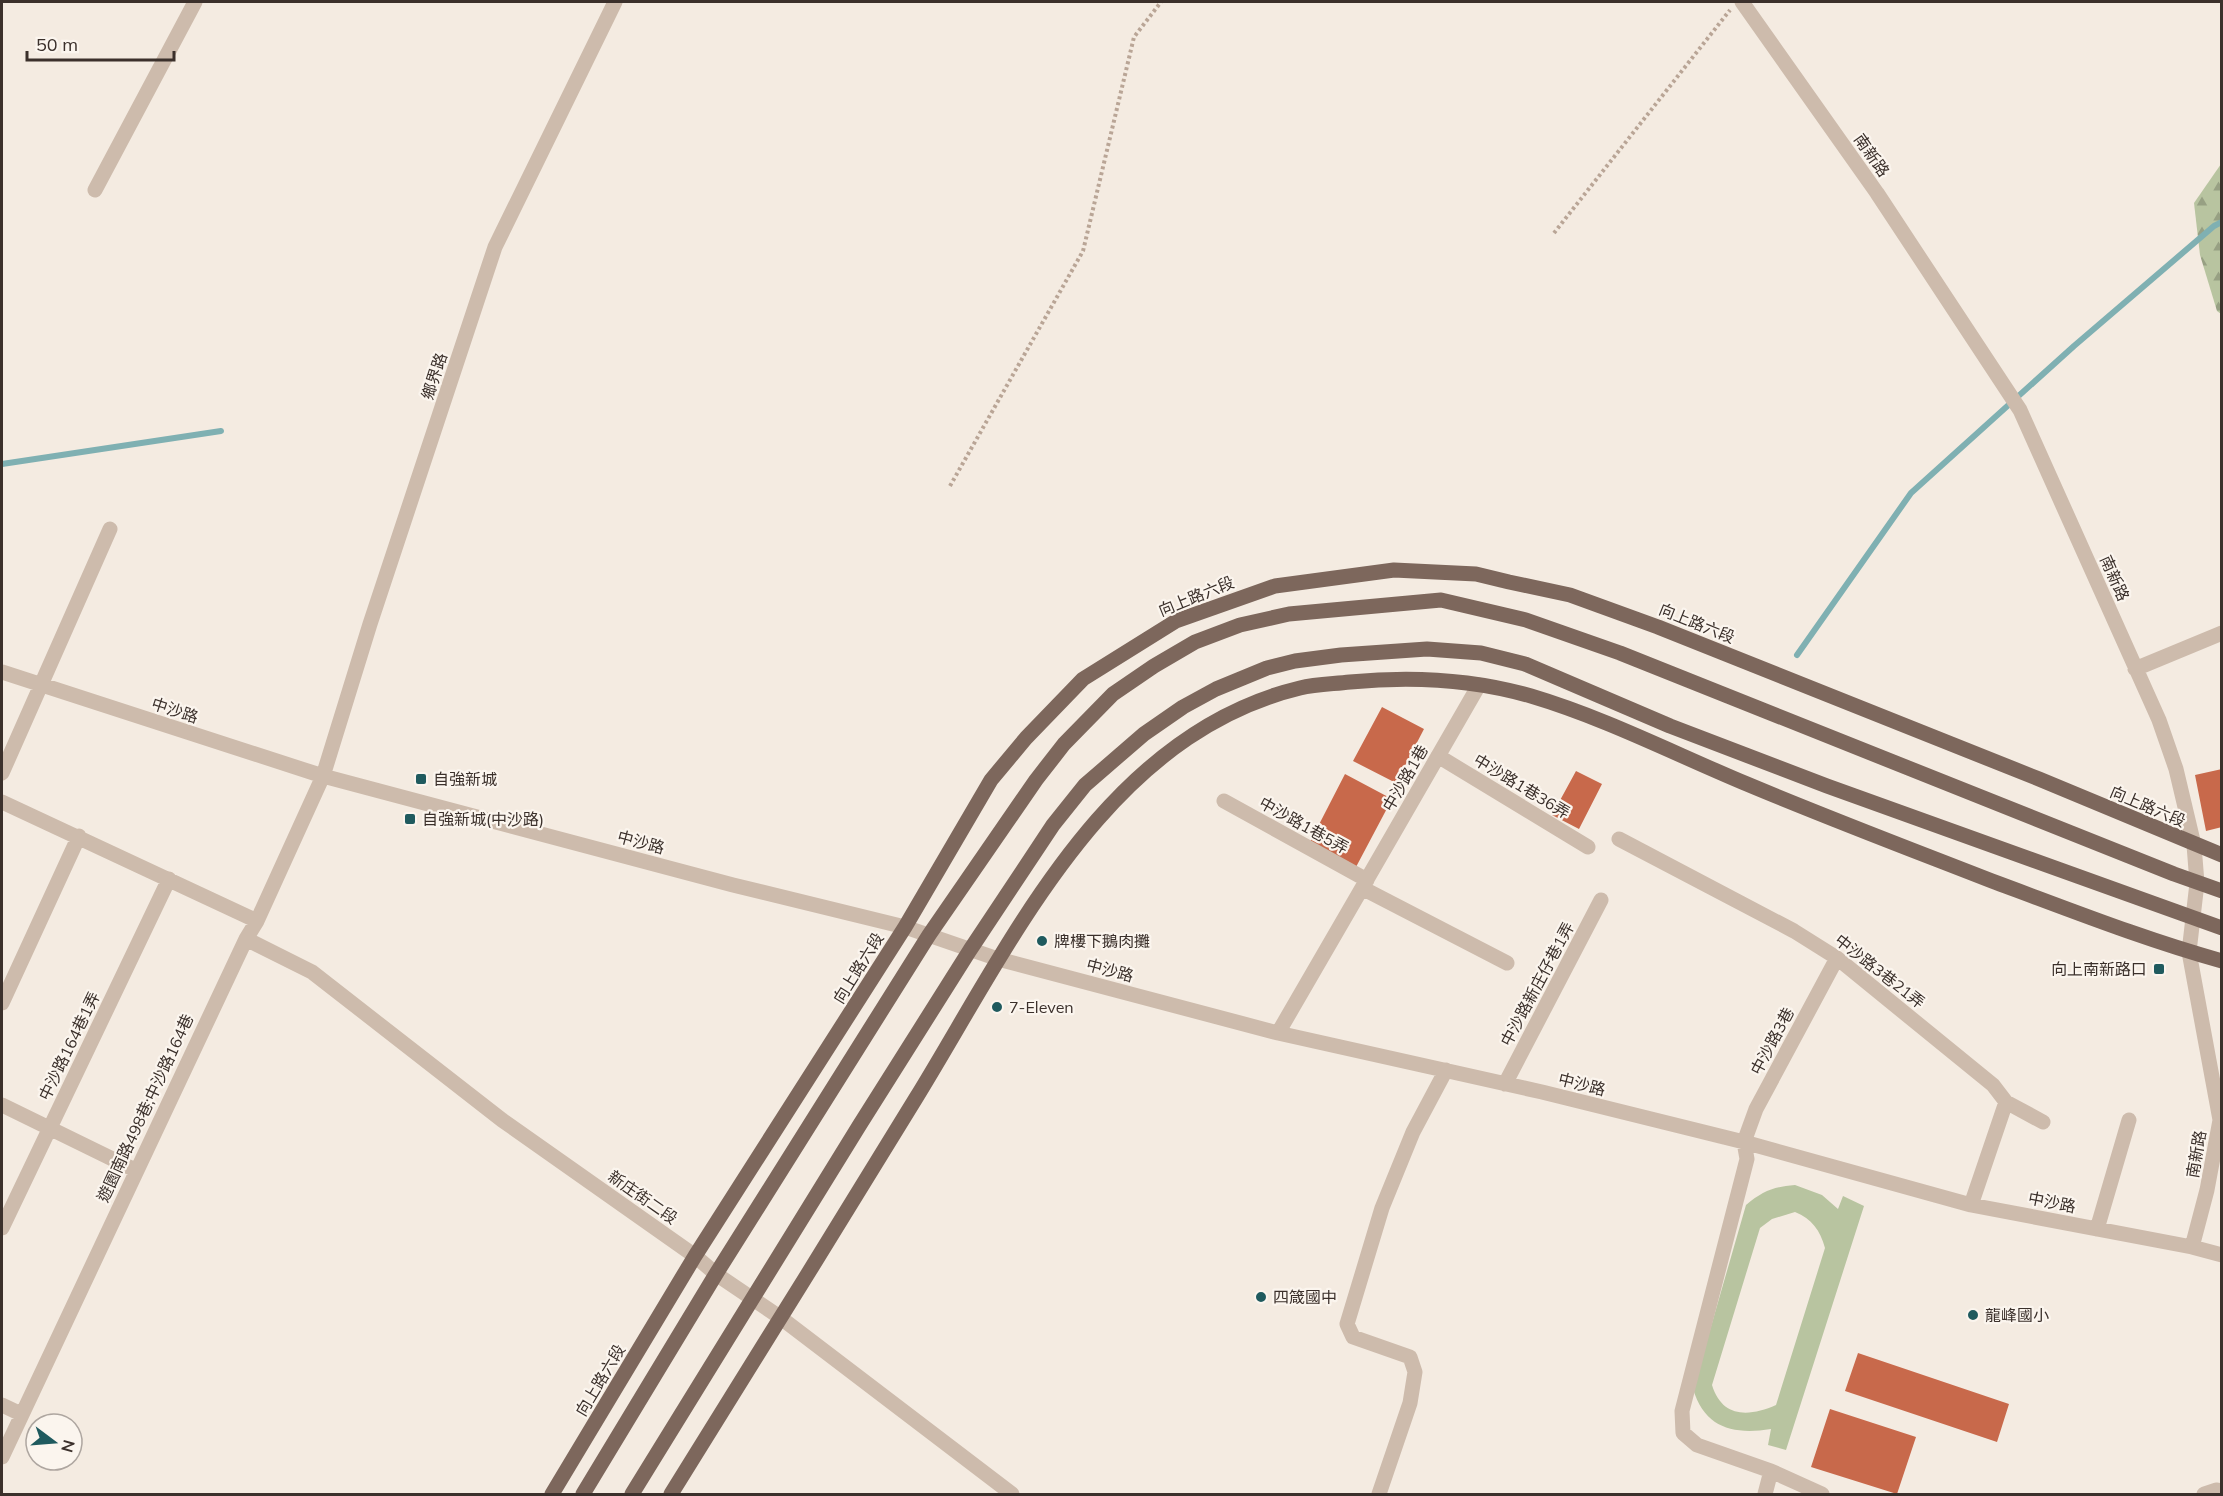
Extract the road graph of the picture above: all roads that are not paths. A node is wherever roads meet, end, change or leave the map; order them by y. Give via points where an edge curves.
1 (195, 2) edge
2 (615, 2) edge
3 (1742, 2) edge
4 (95, 190) dead end
5 (111, 529) dead end
6 (2222, 633) edge
7 (2135, 669) junction
8 (2, 672) edge
9 (1479, 685) junction
10 (39, 686) junction
11 (1438, 756) junction
12 (2, 772) edge
13 (322, 776) junction
14 (1224, 801) dead end
15 (2, 802) edge
16 (79, 836) junction
17 (1619, 839) dead end
18 (2194, 845) junction
19 (1588, 847) dead end
20 (2222, 855) edge
21 (169, 879) junction
22 (2198, 883) junction
23 (1364, 884) junction
24 (2222, 891) edge
25 (1601, 900) dead end
26 (2192, 919) junction
27 (256, 921) junction
28 (905, 927) junction
29 (2222, 928) edge
30 (929, 935) junction
31 (246, 939) junction
32 (970, 950) junction
33 (2189, 952) junction
34 (1837, 958) junction
35 (998, 959) junction
36 (2222, 961) edge
37 (1507, 963) dead end
38 (2, 1003) edge
39 (1278, 1033) junction
40 (1446, 1070) junction
41 (1505, 1084) junction
42 (2006, 1102) junction
43 (2, 1105) edge
44 (2129, 1120) dead end
45 (2043, 1122) dead end
46 (49, 1129) junction
47 (1744, 1142) junction
48 (135, 1170) junction
49 (1971, 1205) junction
50 (2, 1228) edge
51 (2097, 1229) junction
52 (2192, 1247) junction
53 (2222, 1255) edge
54 (694, 1256) junction
55 (716, 1274) junction
56 (753, 1299) junction
57 (781, 1318) junction
58 (2, 1405) edge
59 (21, 1414) junction
60 (2, 1456) edge
61 (1771, 1471) junction
62 (2222, 1491) edge
63 (552, 1494) edge
64 (583, 1494) edge
65 (632, 1494) edge
66 (670, 1494) edge
67 (1012, 1494) edge
68 (1379, 1494) edge
69 (1765, 1494) edge
70 (1822, 1494) edge
71 (2204, 1494) edge

1 - 4 street
2 - 13 street, 鄉界路 via 495,247
3 - 7 street, 南新路 via 1877,193 2020,410
5 - 10 street
6 - 7 street
7 - 18 street, 南新路 via 2176,769
8 - 10 street, 中沙路
9 - 11 street, 中沙路1巷
9 - 33 main road via 1527,695 1587,715 1885,840
9 - 35 main road via 1425,678 1303,687 1258,701 1198,731 1165,754 1110,804
10 - 12 street
10 - 13 street, 中沙路
11 - 19 street, 中沙路1巷36弄
11 - 23 street, 中沙路1巷
13 - 27 street, 遊園南路498巷;中沙路164巷
13 - 28 street, 中沙路
14 - 23 street, 中沙路1巷5弄
15 - 16 street
16 - 21 street
16 - 38 street
17 - 34 street, 中沙路3巷21弄
18 - 20 main road, 向上路六段
18 - 22 street, 南新路
18 - 28 main road, 向上路六段 via 2039,779 1570,595 1476,574 1394,570 1275,586 1223,603 1176,621 1083,679 991,780
21 - 27 street
21 - 46 street, 中沙路164巷1弄
22 - 24 main road
22 - 26 street, 南新路
22 - 30 main road via 1620,653 1526,620 1441,600 1289,614 1240,625 1195,642 1154,666 1113,694 1064,744
23 - 37 street
23 - 39 street, 中沙路1巷
25 - 41 street, 中沙路新庄仔巷1弄
26 - 29 main road
26 - 32 main road via 1764,762 1525,664 1481,653 1426,649 1295,661 1226,684 1183,707 1144,734 1085,785 1053,825
26 - 33 street, 南新路
27 - 31 street, 遊園南路498巷;中沙路164巷
28 - 30 street, 中沙路
28 - 54 main road, 向上路六段
30 - 32 street, 中沙路
30 - 55 main road
31 - 48 street, 遊園南路498巷;中沙路164巷
31 - 54 street, 新庄街二段 via 312,972 502,1120
32 - 35 street, 中沙路
32 - 56 main road
33 - 36 main road
33 - 52 street, 南新路 via 2220,1120
34 - 42 street, 中沙路3巷21弄 via 1993,1085
34 - 47 street, 中沙路3巷 via 1756,1108
35 - 39 street, 中沙路
35 - 57 main road
39 - 40 street, 中沙路
40 - 41 street, 中沙路
40 - 68 street via 1413,1132 1382,1208 1347,1324 1353,1336 1410,1357 1415,1372 1410,1403
41 - 47 street, 中沙路
42 - 45 street
42 - 49 street
43 - 46 street
44 - 51 street
46 - 48 street
46 - 50 street, 中沙路164巷1弄
47 - 49 street, 中沙路
47 - 61 street, 中沙路3巷 via 1747,1159 1682,1412 1683,1433 1697,1445
48 - 59 street, 遊園南路498巷;中沙路164巷
49 - 51 street, 中沙路
51 - 52 street, 中沙路
52 - 53 street, 中沙路
54 - 55 street, 新庄街二段
54 - 63 main road, 向上路六段
55 - 56 street, 新庄街二段
55 - 64 main road
56 - 57 street, 新庄街二段
56 - 65 main road
57 - 66 main road
57 - 67 street, 新庄街二段
58 - 59 street
59 - 60 street, 遊園南路498巷;中沙路164巷
61 - 69 street
61 - 70 street, 中沙路3巷
62 - 71 street

